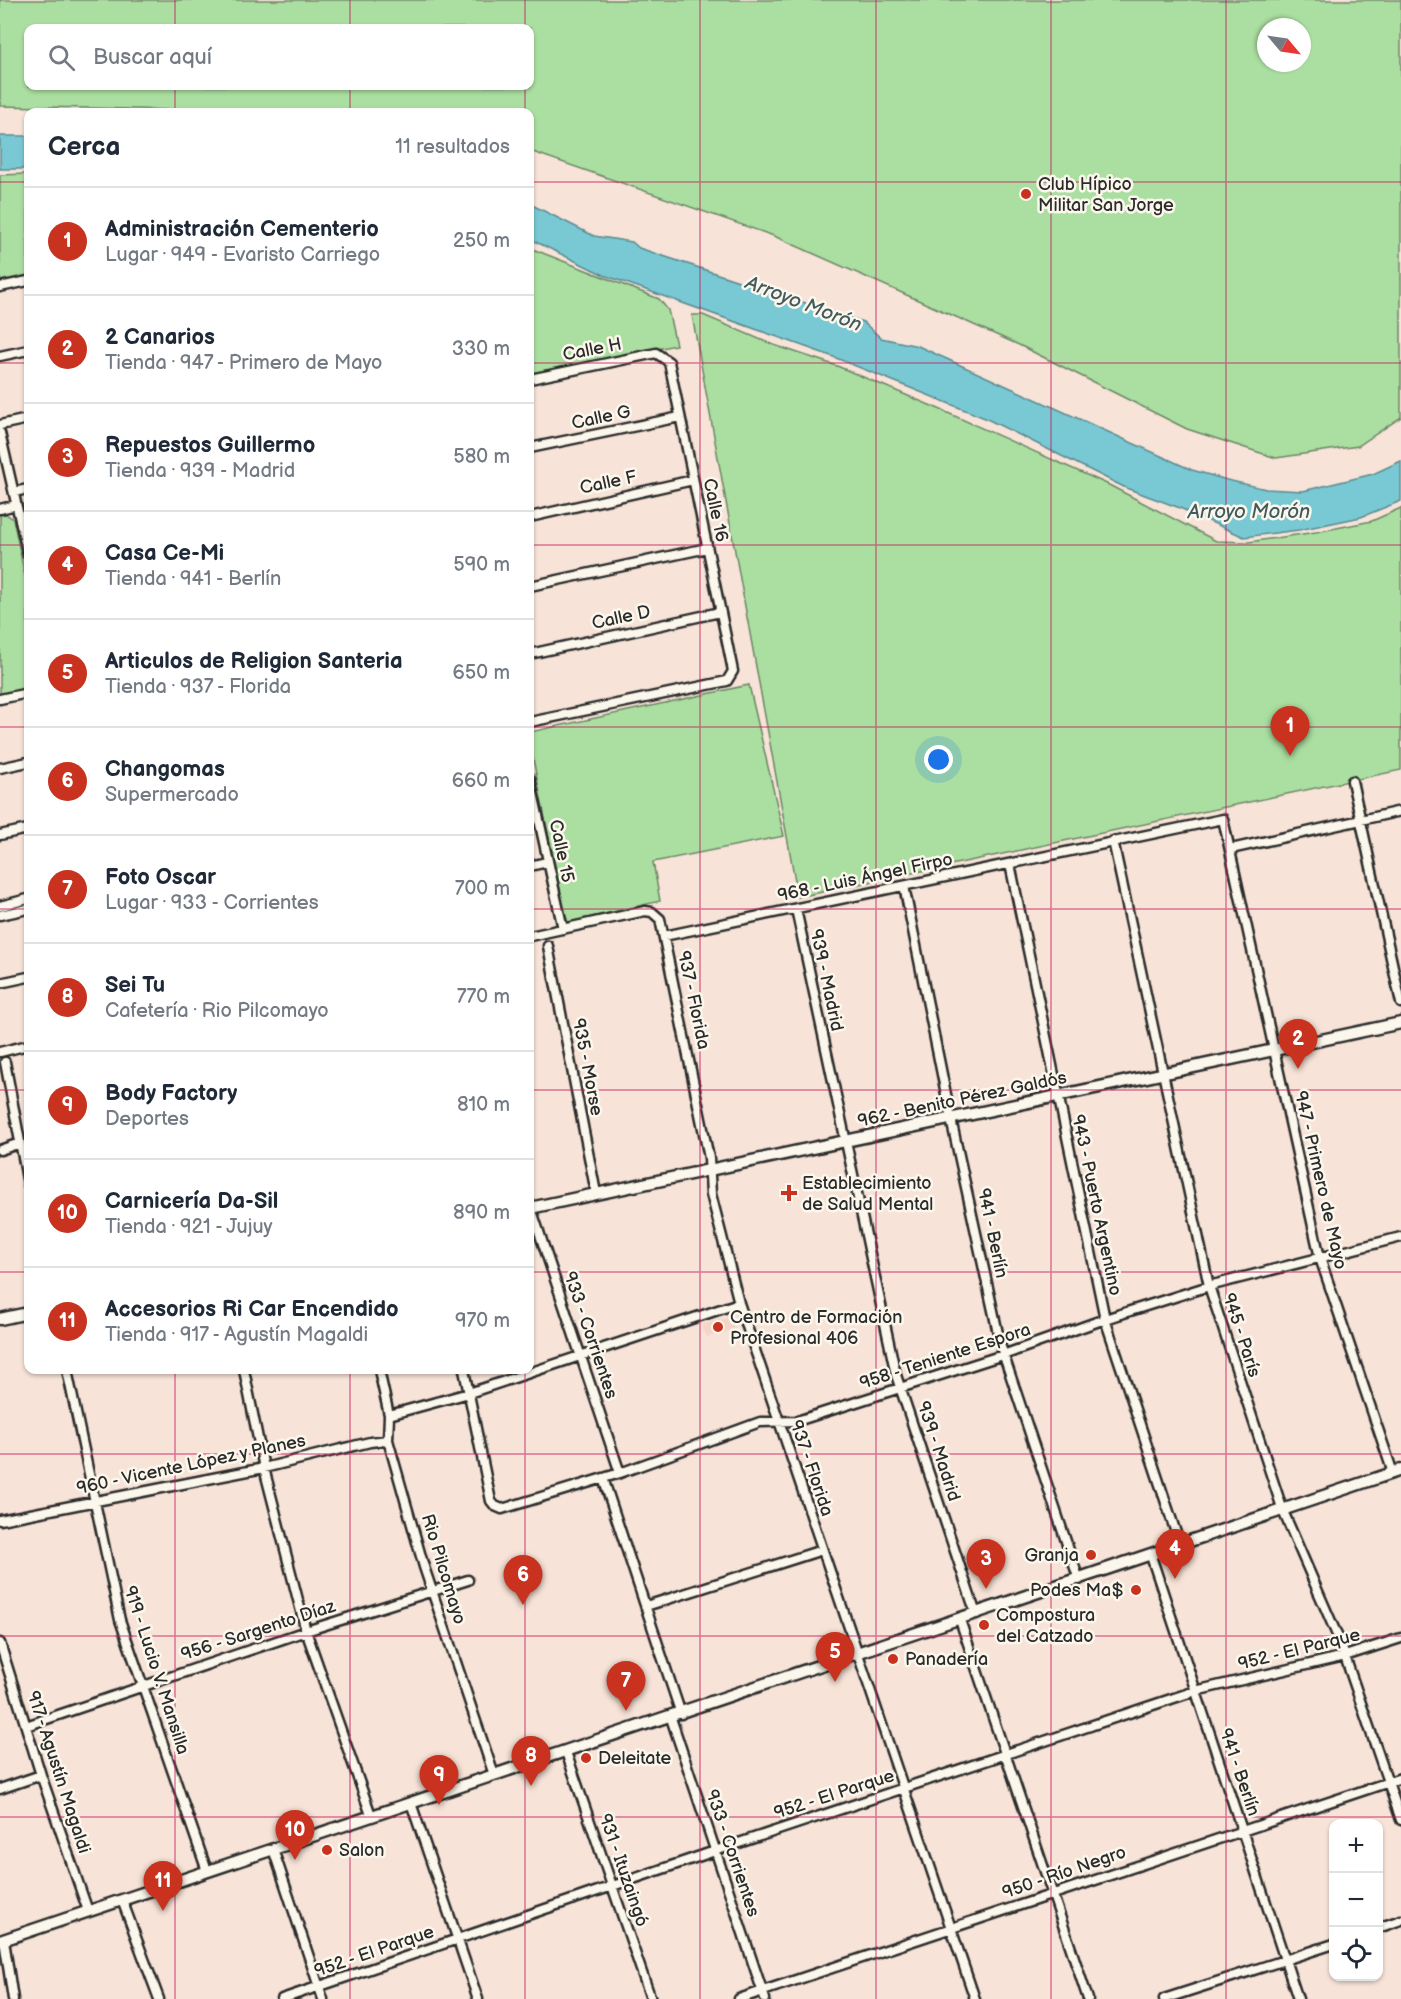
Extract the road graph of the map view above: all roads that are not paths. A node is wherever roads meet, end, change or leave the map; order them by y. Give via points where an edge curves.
1 (24, 282) edge
2 (0, 287) edge
3 (24, 351) edge
4 (661, 355) joint
5 (0, 356) edge
6 (534, 378) edge
7 (680, 417) junction
8 (24, 420) edge
9 (0, 425) edge
10 (0, 435) edge
11 (534, 447) edge
12 (693, 480) junction
13 (24, 490) edge
14 (14, 492) junction
15 (16, 505) junction
16 (0, 508) edge
17 (534, 516) edge
18 (24, 538) edge
19 (707, 548) junction
20 (534, 585) edge
21 (720, 612) junction
22 (534, 653) edge
23 (24, 694) edge
24 (0, 699) edge
25 (534, 721) edge
26 (24, 763) edge
27 (0, 768) edge
28 (1352, 781) dead end
29 (534, 807) edge
30 (1401, 811) edge
31 (1223, 819) joint
32 (1360, 820) junction
33 (24, 830) edge
34 (0, 835) edge
35 (1113, 841) junction
36 (1231, 849) junction
37 (547, 862) junction
38 (1010, 864) junction
39 (534, 865) edge
40 (904, 886) junction
41 (24, 900) edge
42 (0, 906) edge
43 (796, 909) junction
44 (24, 910) edge
45 (0, 915) edge
46 (563, 929) junction
47 (534, 935) edge
48 (664, 936) junction
49 (548, 946) dead end
50 (24, 978) edge
51 (0, 983) edge
52 (1401, 1003) edge
53 (1401, 1023) edge
54 (24, 1046) edge
55 (1274, 1049) junction
56 (0, 1052) edge
57 (3, 1065) edge
58 (1163, 1073) junction
59 (1056, 1095) junction
60 (951, 1119) junction
61 (844, 1141) junction
62 (20, 1143) junction
63 (0, 1150) edge
64 (24, 1164) edge
65 (709, 1169) junction
66 (596, 1193) junction
67 (534, 1207) edge
68 (534, 1220) edge
69 (1401, 1237) edge
70 (1320, 1258) junction
71 (1209, 1286) junction
72 (739, 1303) junction
73 (24, 1314) edge
74 (0, 1319) edge
75 (1105, 1319) junction
76 (580, 1355) junction
77 (1003, 1356) junction
78 (534, 1371) edge
79 (68, 1374) edge
80 (245, 1374) edge
81 (380, 1374) edge
82 (465, 1374) edge
83 (524, 1374) edge
84 (901, 1387) junction
85 (469, 1393) junction
86 (389, 1415) junction
87 (778, 1422) junction
88 (388, 1440) junction
89 (264, 1468) junction
90 (1397, 1471) edge
91 (620, 1473) junction
92 (603, 1478) junction
93 (96, 1501) junction
94 (1283, 1511) junction
95 (0, 1520) edge
96 (1180, 1545) junction
97 (822, 1550) junction
98 (1151, 1556) junction
99 (468, 1580) dead end
100 (1079, 1580) junction
101 (432, 1591) junction
102 (646, 1606) junction
103 (976, 1614) junction
104 (960, 1620) junction
105 (306, 1631) junction
106 (1401, 1638) edge
107 (0, 1643) edge
108 (858, 1652) junction
109 (2, 1655) edge
110 (1345, 1656) junction
111 (143, 1686) junction
112 (1195, 1691) junction
113 (676, 1716) junction
114 (26, 1726) junction
115 (566, 1752) junction
116 (1007, 1754) junction
117 (494, 1775) junction
118 (41, 1776) junction
119 (1401, 1778) edge
120 (1388, 1782) junction
121 (0, 1789) edge
122 (903, 1789) junction
123 (411, 1803) junction
124 (371, 1815) junction
125 (1401, 1820) edge
126 (1243, 1830) junction
127 (273, 1849) junction
128 (715, 1851) junction
129 (207, 1871) junction
130 (612, 1887) junction
131 (1052, 1893) junction
132 (122, 1900) junction
133 (88, 1911) junction
134 (1401, 1920) edge
135 (1381, 1927) edge
136 (951, 1928) junction
137 (458, 1939) junction
138 (2, 1941) edge
139 (1329, 1946) edge
140 (1285, 1961) junction
141 (319, 1987) junction
142 (764, 1995) edge
143 (13, 1999) edge
144 (159, 1999) edge
145 (282, 1999) edge
146 (323, 1999) edge
147 (478, 1999) edge
148 (651, 1999) edge
149 (739, 1999) edge
150 (975, 1999) edge
151 (1088, 1999) edge
152 (1164, 1999) edge
153 (1298, 1999) edge

1 - 2 street
3 - 5 street
4 - 6 street, Calle H
4 - 7 street, Calle 16 via 669,362
7 - 11 street, Calle G
7 - 12 street, Calle 16
8 - 9 street
10 - 14 street
12 - 17 street, Calle F
12 - 19 street, Calle 16
13 - 14 street
14 - 15 street
15 - 16 street
15 - 18 street
19 - 20 street
19 - 21 street, Calle 16
21 - 22 street, Calle D
21 - 25 street, Calle 16 via 733,676 727,681
23 - 24 street
26 - 27 street
28 - 32 street
29 - 37 street, Calle 15
30 - 32 street
31 - 35 street, 968 - Luis Ángel Firpo
31 - 36 street, 947 - Primero de Mayo
32 - 36 street
32 - 52 street
33 - 34 street
35 - 38 street, 968 - Luis Ángel Firpo
35 - 58 street, 945 - París
36 - 55 street, 947 - Primero de Mayo
37 - 39 street
37 - 46 street, Calle 15
38 - 40 street, 968 - Luis Ángel Firpo
38 - 59 street, 943 - Puerto Argentino
40 - 43 street, 968 - Luis Ángel Firpo
40 - 60 street, 941 - Berlín
41 - 42 street
43 - 48 street, 968 - Luis Ángel Firpo
43 - 61 street, 939 - Madrid
44 - 45 street
46 - 47 street
46 - 48 street via 645,911 660,919
48 - 65 street, 937 - Florida
49 - 66 street, 935 - Morse
50 - 51 street
53 - 55 main road, 962 - Benito Pérez Galdós
54 - 56 street
55 - 58 main road, 962 - Benito Pérez Galdós
55 - 70 street, 947 - Primero de Mayo
57 - 62 street
58 - 59 main road, 962 - Benito Pérez Galdós
58 - 71 street, 945 - París
59 - 60 main road, 962 - Benito Pérez Galdós
59 - 75 street, 943 - Puerto Argentino
60 - 61 main road, 962 - Benito Pérez Galdós
60 - 77 street, 941 - Berlín
61 - 65 main road, 962 - Benito Pérez Galdós
61 - 84 street, 939 - Madrid
62 - 63 street
62 - 64 street
65 - 66 main road, 962 - Benito Pérez Galdós
65 - 72 street, 937 - Florida via 717,1224
66 - 67 main road, 962 - Benito Pérez Galdós
68 - 76 street, 933 - Corrientes
69 - 70 street, 958 - Teniente Espora
70 - 71 street, 958 - Teniente Espora
70 - 90 street, 947 - Primero de Mayo
71 - 75 street, 958 - Teniente Espora
71 - 94 street, 945 - París
72 - 76 street
72 - 87 street, 937 - Florida
73 - 74 main road
75 - 77 street, 958 - Teniente Espora
75 - 96 street, 943 - Puerto Argentino
76 - 78 street
76 - 91 street, 933 - Corrientes
77 - 84 street, 958 - Teniente Espora
77 - 100 street, 941 - Berlín
79 - 93 street, 919 - Lucio V. Mansilla
80 - 89 street
81 - 86 street, Rio Pilcomayo
82 - 85 street
83 - 85 street
84 - 87 street, 958 - Teniente Espora via 797,1421
84 - 103 street, 939 - Madrid
85 - 86 street
85 - 92 street, 958 - Teniente Espora via 495,1506 502,1509
86 - 88 street, Rio Pilcomayo
87 - 91 street, 958 - Teniente Espora via 760,1422
87 - 97 street, 937 - Florida
88 - 89 street, 960 - Vicente López y Planes
88 - 101 street, Rio Pilcomayo
89 - 93 street, 960 - Vicente López y Planes
89 - 105 street
90 - 94 main road
91 - 92 street, 958 - Teniente Espora
92 - 102 street, 933 - Corrientes
93 - 95 street, 960 - Vicente López y Planes
93 - 111 street, 919 - Lucio V. Mansilla via 120,1620
94 - 96 main road
94 - 110 street, 945 - París
96 - 98 main road
97 - 102 street
97 - 108 street, 937 - Florida
98 - 100 main road
98 - 112 street, 941 - Berlín
99 - 101 street, 956 - Sargento Díaz
100 - 103 main road
101 - 105 street, 956 - Sargento Díaz
101 - 117 street, Rio Pilcomayo
102 - 113 street, 933 - Corrientes
103 - 104 main road
104 - 108 main road
104 - 116 street
105 - 111 street, 956 - Sargento Díaz
105 - 124 street
106 - 110 street, 952 - El Parque
107 - 109 street, 917 - Agustín Magaldi
108 - 113 main road
108 - 122 street, 937 - Florida
109 - 114 street, 917 - Agustín Magaldi
110 - 112 street, 952 - El Parque
110 - 120 street, 945 - París
111 - 114 street, 956 - Sargento Díaz
111 - 129 street, 919 - Lucio V. Mansilla
112 - 116 street, 952 - El Parque
112 - 126 street, 941 - Berlín
113 - 115 main road
113 - 128 street, 933 - Corrientes
114 - 118 street, 917 - Agustín Magaldi
115 - 117 main road
115 - 130 street, 931 - Ituzaingó
116 - 122 street, 952 - El Parque
116 - 131 street
117 - 123 main road
118 - 121 street
118 - 133 street, 917 - Agustín Magaldi
119 - 120 street, 950 - Río Negro
120 - 125 street, 945 - París
120 - 126 street, 950 - Río Negro
122 - 128 street, 952 - El Parque
122 - 136 street, 937 - Florida
123 - 124 main road
123 - 137 street
124 - 127 main road
126 - 131 street, 950 - Río Negro
126 - 140 street, 941 - Berlín
127 - 129 main road
127 - 141 street
128 - 130 street, 952 - El Parque
128 - 142 street, 933 - Corrientes
129 - 132 main road
130 - 137 street, 952 - El Parque
130 - 148 street, 931 - Ituzaingó
131 - 136 street, 950 - Río Negro
131 - 151 street
132 - 133 main road
132 - 144 street
133 - 138 main road
134 - 135 street
136 - 142 street, 950 - Río Negro
136 - 150 street, 937 - Florida
137 - 141 street, 952 - El Parque
137 - 147 street
138 - 143 street
139 - 140 street
140 - 152 street
140 - 153 street, 941 - Berlín
141 - 145 street, 952 - El Parque
141 - 146 street
142 - 149 street, 950 - Río Negro

